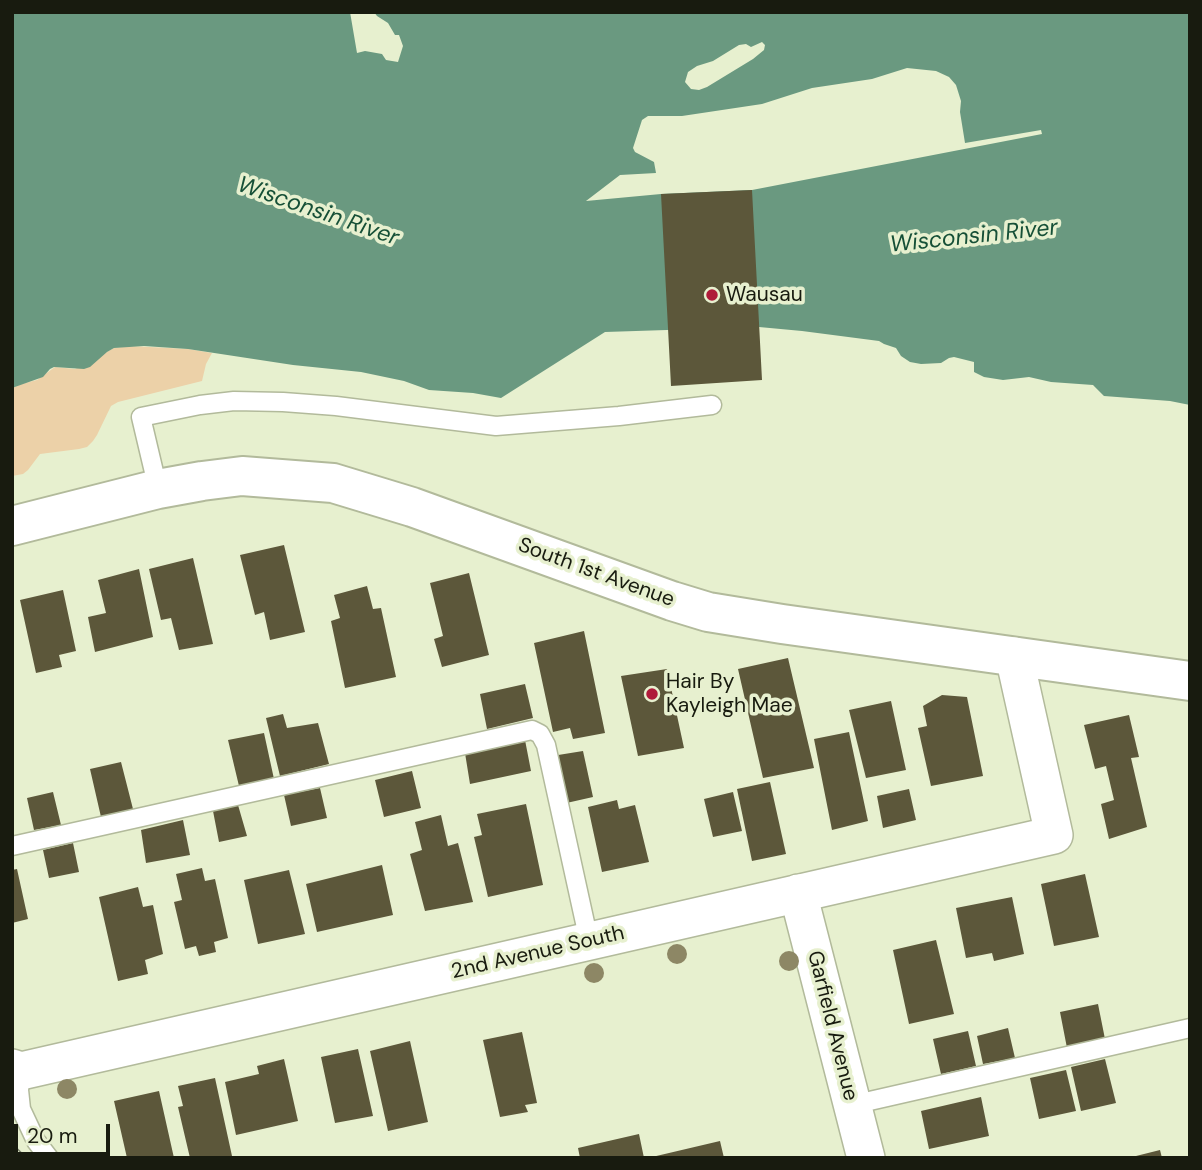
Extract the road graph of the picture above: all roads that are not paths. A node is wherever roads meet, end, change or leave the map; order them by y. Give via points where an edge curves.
1 (712, 405) dead end
2 (158, 489) junction
3 (12, 526) edge
4 (1014, 656) junction
5 (1190, 681) edge
6 (12, 846) edge
7 (798, 893) junction
8 (589, 941) junction
9 (1190, 1028) edge
10 (17, 1070) edge
11 (852, 1105) junction
12 (49, 1158) edge
13 (866, 1158) edge

1 - 2 lane via 496,426 283,402 200,405 141,417
2 - 3 street, South 1st Avenue
2 - 4 street, South 1st Avenue via 242,476 333,483 708,611
4 - 5 street, South 1st Avenue
4 - 7 street, 2nd Avenue South via 1054,835
6 - 8 lane via 532,730 546,745
7 - 8 street, 2nd Avenue South
7 - 11 street, Garfield Avenue
8 - 10 street, 2nd Avenue South
9 - 11 lane
10 - 12 lane via 21,1109
11 - 13 street, Garfield Avenue

